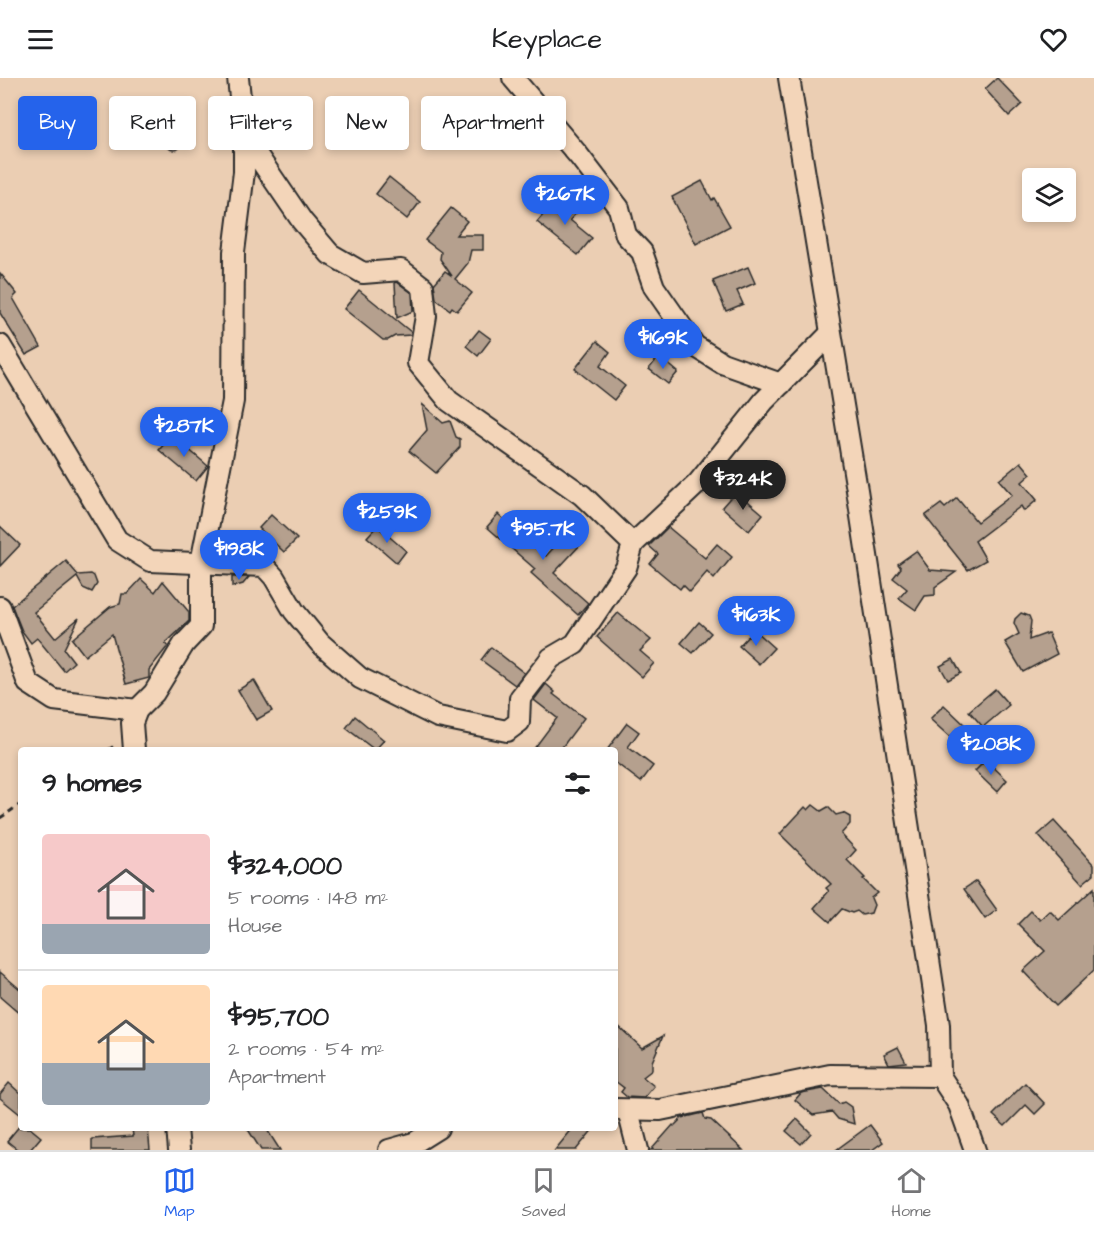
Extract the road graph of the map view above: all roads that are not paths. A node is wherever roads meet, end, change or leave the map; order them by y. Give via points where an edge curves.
1 (238, 78) edge
2 (513, 78) edge
3 (789, 78) edge
4 (240, 96) edge
5 (243, 150) edge
6 (253, 150) edge
7 (830, 334) junction
8 (0, 345) edge
9 (781, 384) junction
10 (633, 543) junction
11 (201, 563) junction
12 (0, 607) edge
13 (137, 710) junction
14 (134, 747) edge
15 (940, 1076) junction
16 (621, 1110) edge
17 (177, 1131) edge
18 (433, 1131) edge
19 (179, 1150) edge
20 (389, 1150) edge
21 (638, 1150) edge
22 (975, 1150) edge

1 - 4 street
2 - 9 street via 619,208 626,235 642,252 654,287 695,346 722,363
3 - 7 street
5 - 11 street via 234,252 232,401
6 - 10 street via 330,254 363,273 401,270 423,287 426,316 418,363 449,401 582,495
7 - 9 street
7 - 15 street via 939,1025
8 - 11 street via 117,540 150,561
9 - 10 street via 698,483
10 - 11 street via 626,568 575,644 551,658 520,698 519,722 507,732 438,717 360,678 320,643 264,566
11 - 13 street via 201,626 184,644 154,693
12 - 13 street via 28,683 54,700
13 - 14 street via 132,723
15 - 16 street via 830,1075 660,1110
15 - 22 street via 959,1105
16 - 21 street
17 - 19 street
18 - 20 street via 414,1143

